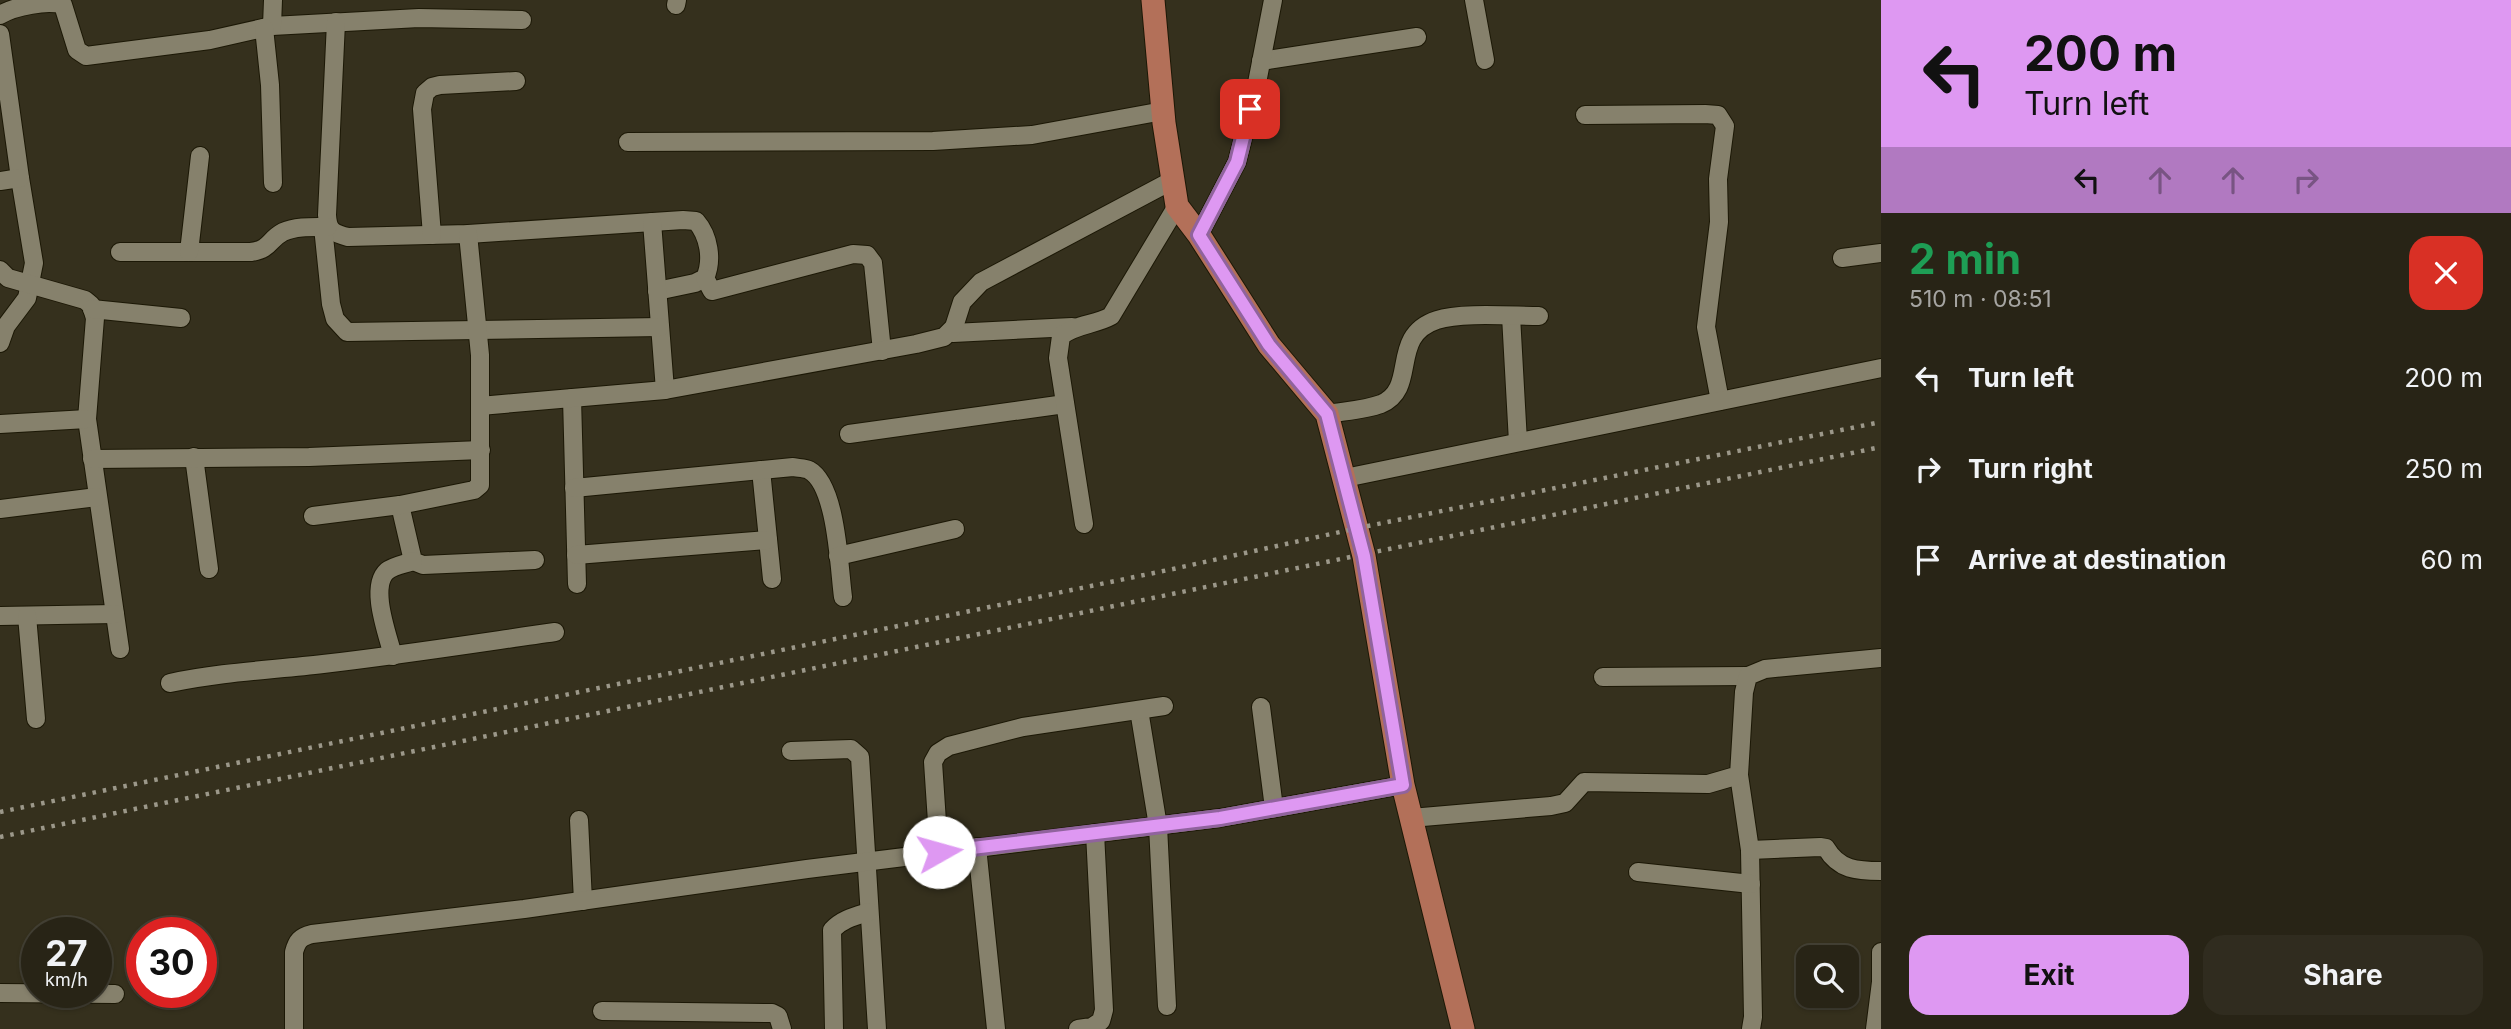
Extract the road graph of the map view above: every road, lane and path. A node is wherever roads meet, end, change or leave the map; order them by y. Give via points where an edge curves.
1 (273, 0) edge
2 (400, 0) edge
3 (1153, 0) edge
4 (1273, 0) edge
5 (1474, 0) edge
6 (58, 1) edge
7 (0, 15) edge
8 (401, 19) junction
9 (522, 20) dead end
10 (336, 22) junction
11 (268, 27) junction
12 (0, 34) edge
13 (1417, 37) dead end
14 (1485, 60) dead end
15 (1261, 61) junction
16 (516, 81) dead end
17 (5, 100) edge
18 (1163, 111) junction
19 (1585, 115) dead end
20 (628, 142) dead end
21 (200, 156) dead end
22 (20, 178) junction
23 (1173, 180) junction
24 (0, 181) edge
25 (273, 183) dead end
26 (1177, 206) junction
27 (652, 222) junction
28 (325, 227) junction
29 (468, 234) junction
30 (432, 235) junction
31 (1199, 235) junction
32 (120, 252) dead end
33 (189, 252) junction
34 (1881, 253) edge
35 (1842, 258) dead end
36 (0, 270) edge
37 (705, 278) junction
38 (30, 286) junction
39 (657, 290) junction
40 (92, 309) junction
41 (1511, 316) junction
42 (1539, 316) dead end
43 (181, 318) dead end
44 (660, 327) junction
45 (1072, 327) junction
46 (477, 328) junction
47 (950, 332) junction
48 (0, 343) edge
49 (882, 351) junction
50 (1881, 368) edge
51 (665, 390) junction
52 (572, 398) junction
53 (1720, 401) junction
54 (1065, 404) junction
55 (480, 406) junction
56 (1327, 414) junction
57 (87, 419) junction
58 (0, 424) edge
59 (849, 434) dead end
60 (1518, 442) junction
61 (481, 450) junction
62 (194, 457) junction
63 (92, 459) junction
64 (761, 470) junction
65 (1345, 478) junction
66 (574, 488) junction
67 (97, 497) junction
68 (400, 505) junction
69 (0, 509) edge
70 (313, 516) dead end
71 (1084, 524) dead end
72 (955, 529) dead end
73 (768, 540) junction
74 (576, 555) junction
75 (838, 556) junction
76 (413, 561) junction
77 (535, 561) dead end
78 (209, 569) dead end
79 (772, 579) dead end
80 (577, 584) dead end
81 (843, 597) dead end
82 (115, 614) junction
83 (0, 616) edge
84 (27, 616) junction
85 (555, 632) dead end
86 (120, 649) dead end
87 (393, 656) junction
88 (1881, 658) edge
89 (1748, 676) junction
90 (1603, 677) dead end
91 (170, 683) dead end
92 (1164, 706) dead end
93 (1261, 708) dead end
94 (1139, 710) junction
95 (36, 719) dead end
96 (791, 751) dead end
97 (1739, 775) junction
98 (1403, 785) junction
99 (1274, 808) junction
100 (1411, 818) junction
101 (579, 820) dead end
102 (1158, 826) junction
103 (1095, 833) junction
104 (977, 847) junction
105 (1750, 850) junction
106 (939, 852) junction
107 (865, 863) junction
108 (1881, 871) edge
109 (1638, 872) dead end
110 (1751, 884) junction
111 (583, 901) junction
112 (869, 912) junction
113 (1881, 952) edge
114 (0, 993) edge
115 (115, 994) dead end
116 (1167, 1006) dead end
117 (602, 1011) dead end
118 (668, 1020) edge
119 (294, 1029) edge
120 (782, 1029) edge
121 (834, 1029) edge
122 (877, 1029) edge
123 (996, 1029) edge
124 (1078, 1029) edge
125 (1463, 1029) edge
126 (1751, 1029) edge
127 (1875, 1029) edge

1 - 11 street
2 - 8 street
3 - 18 main road
4 - 15 street
5 - 14 street
6 - 7 street via 9,9
6 - 11 street via 77,50 86,56 210,40
8 - 9 street
8 - 10 street
10 - 11 street
10 - 28 street
11 - 25 street
12 - 17 street
13 - 15 street
15 - 31 street via 1237,162
16 - 30 street via 440,85 425,93 422,109
17 - 22 street
18 - 20 street via 1032,135 946,140
18 - 23 main road
19 - 53 street via 1718,115 1725,126 1706,327
21 - 33 street
22 - 24 street
22 - 38 street via 34,263
23 - 26 main road
23 - 47 street via 982,282 962,302
26 - 31 main road
26 - 45 street via 1111,316
27 - 29 street
27 - 37 street via 696,221 703,229 710,257
27 - 39 street
28 - 30 street via 348,237
28 - 33 street via 285,231 262,251
28 - 46 street via 331,304 335,319 347,332
29 - 30 street
29 - 46 street
31 - 56 main road via 1269,345
32 - 33 street
34 - 35 street
36 - 38 street
37 - 39 street
37 - 49 street via 712,292 853,254 867,255 873,263
38 - 40 street via 85,300
38 - 48 street
39 - 44 street
40 - 43 street
40 - 57 street
41 - 42 street
41 - 56 street via 1436,320 1409,340 1398,390 1382,404
41 - 60 street
44 - 46 street
44 - 51 street
45 - 47 street
45 - 54 street via 1061,336 1058,358
46 - 55 street
47 - 49 street
49 - 51 street
50 - 53 street
51 - 52 street
52 - 55 street
52 - 66 street
53 - 60 street
54 - 59 street
54 - 71 street
55 - 61 street
56 - 65 main road
57 - 58 street
57 - 63 street
60 - 65 street
61 - 62 street
61 - 68 street via 480,485 474,490
62 - 63 street
62 - 78 street
63 - 67 street
64 - 66 street
64 - 73 street
64 - 75 street via 809,470 823,485
65 - 98 main road via 1364,556
66 - 74 street
67 - 69 street
67 - 82 street
68 - 70 street
68 - 76 street
72 - 75 street
73 - 74 street
73 - 79 street
74 - 80 street
75 - 81 street
76 - 77 street via 424,565
76 - 87 street via 388,570 382,579 379,598
82 - 84 street
82 - 86 street
83 - 84 street
84 - 95 street
85 - 87 street
87 - 91 street via 213,674
88 - 89 street via 1765,668
89 - 90 street
89 - 97 street
92 - 94 street
93 - 99 street
94 - 102 street
94 - 106 street via 1023,727 938,753 933,762
96 - 107 street via 851,749 860,757
97 - 100 street via 1708,785 1584,782 1565,803 1551,806
97 - 105 street
98 - 99 street
98 - 100 main road
99 - 102 street
100 - 125 main road
101 - 111 street
102 - 103 street
102 - 116 street
103 - 104 street
103 - 124 street via 1104,1010 1093,1027
104 - 106 street
104 - 123 street
105 - 108 street via 1820,847 1842,866
105 - 110 street
106 - 107 street
107 - 111 street
107 - 112 street
109 - 110 street
110 - 126 street
111 - 119 street via 303,936 295,952
112 - 121 street via 832,930
112 - 122 street
113 - 127 street
114 - 115 street
117 - 118 street
118 - 120 street via 772,1013

